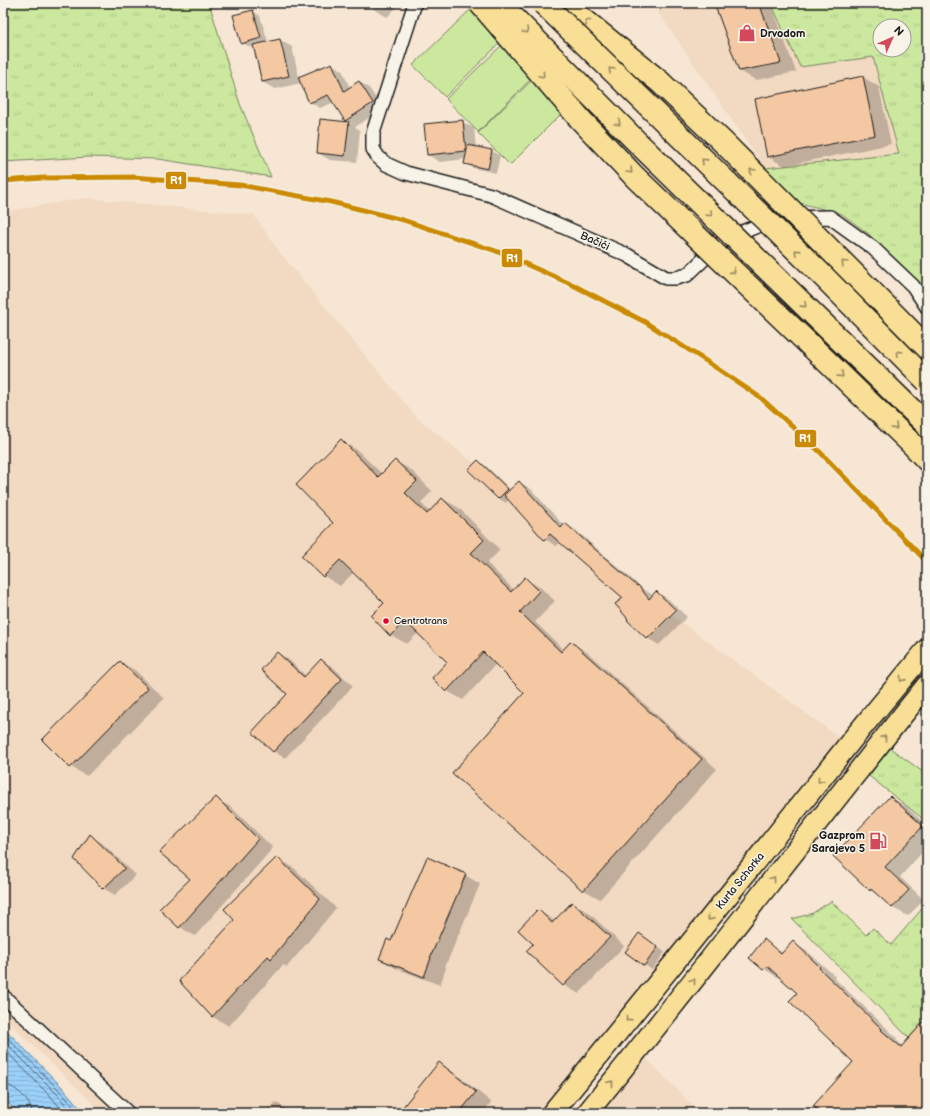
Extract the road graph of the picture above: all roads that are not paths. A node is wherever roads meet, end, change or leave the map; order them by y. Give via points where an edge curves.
1 (415, 3) edge
2 (480, 3) edge
3 (499, 3) edge
4 (543, 3) edge
5 (561, 3) edge
6 (927, 307) edge
7 (927, 348) edge
8 (927, 381) edge
9 (927, 425) edge
10 (927, 460) edge
11 (927, 649) edge
12 (927, 686) edge
13 (3, 996) edge
14 (128, 1113) edge
15 (552, 1113) edge
16 (587, 1113) edge

1 - 6 street, Bačići via 373,133 373,149 378,158 386,164 406,173 490,195 627,255 666,278 688,275 725,239 777,218 830,217 873,248 913,286
2 -> 10 highway, bridge via 581,120 635,177 914,444
3 -> 9 highway, bridge via 638,143
8 -> 4 highway, bridge
7 -> 5 highway, bridge via 660,82
11 -> 15 main road, Kurta Schorka
16 -> 12 main road
13 - 14 street

